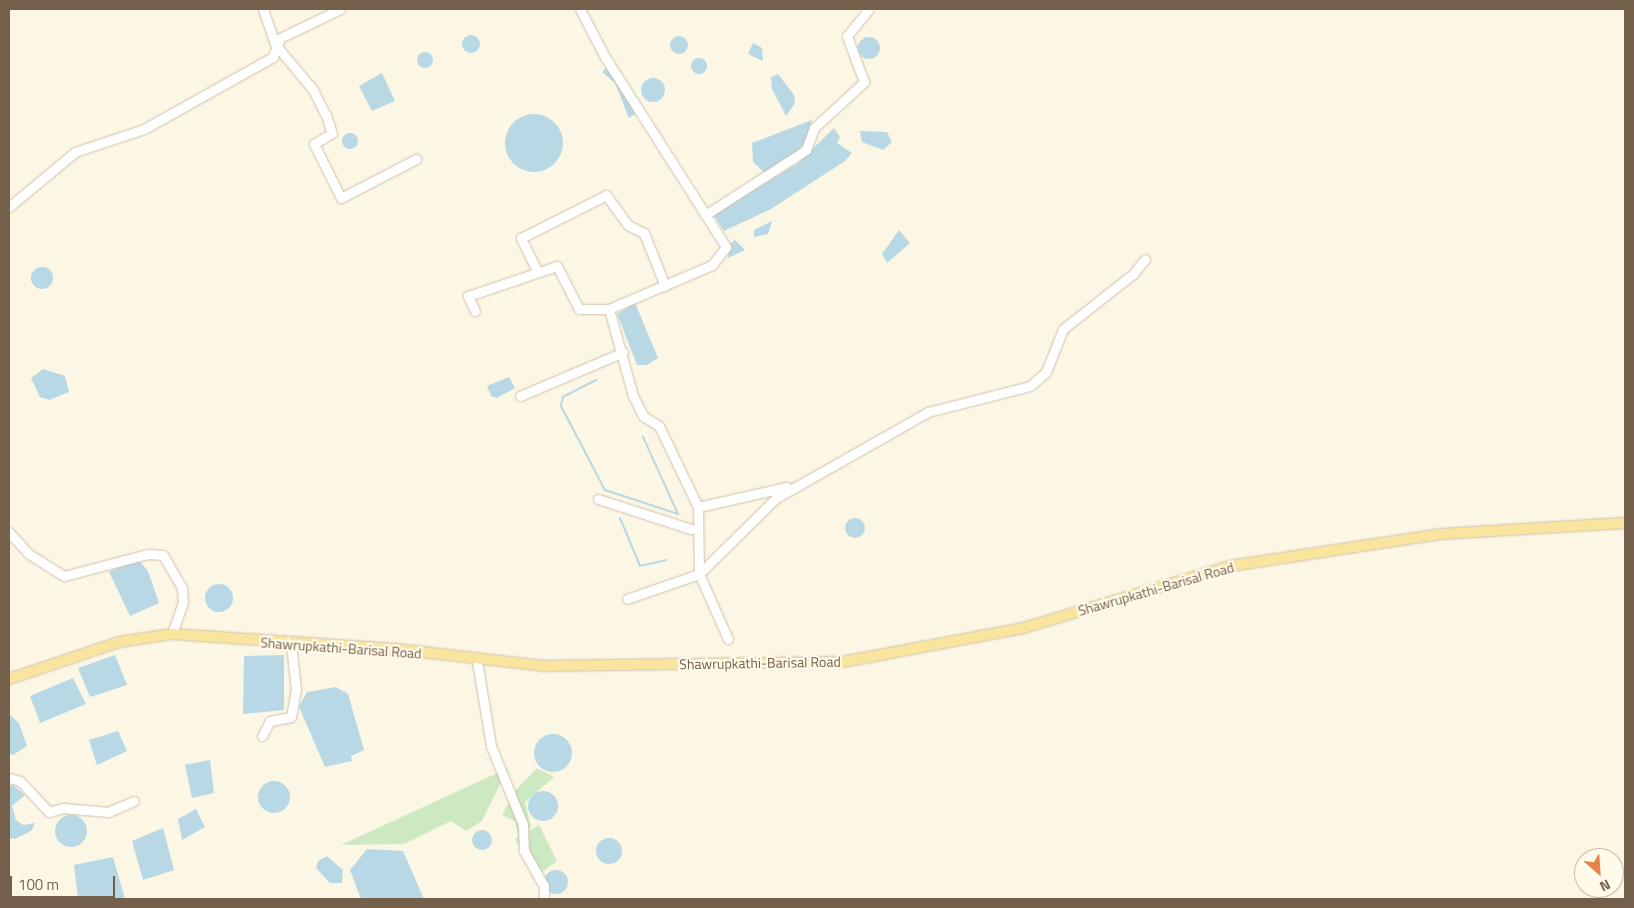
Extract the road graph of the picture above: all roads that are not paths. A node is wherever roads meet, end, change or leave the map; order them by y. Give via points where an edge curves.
1 (263, 9) edge
2 (340, 9) edge
3 (580, 9) edge
4 (868, 9) edge
5 (275, 44) junction
6 (416, 159) dead end
7 (9, 207) edge
8 (705, 215) junction
9 (1145, 258) dead end
10 (537, 271) junction
11 (665, 286) junction
12 (609, 309) junction
13 (475, 311) dead end
14 (623, 352) junction
15 (520, 396) dead end
16 (804, 482) junction
17 (598, 499) dead end
18 (698, 507) junction
19 (1625, 523) edge
20 (691, 529) dead end
21 (9, 532) edge
22 (699, 574) junction
23 (626, 599) dead end
24 (172, 634) junction
25 (728, 639) dead end
26 (291, 644) junction
27 (477, 661) junction
28 (9, 679) edge
29 (262, 736) dead end
30 (9, 778) edge
31 (134, 801) dead end
32 (544, 899) edge

1 - 5 street
2 - 5 street
3 - 8 street via 605,57
4 - 8 street via 848,36 864,82 814,128 806,150
5 - 6 street via 313,90 326,115 332,133 314,144 341,198
5 - 7 street via 273,58 144,129 75,152
8 - 11 street via 726,247 712,264
9 - 16 street via 1133,274 1063,328 1046,372 1030,386 928,412
10 - 11 street via 521,238 606,194 628,225 644,233
10 - 12 street via 557,266 579,309
10 - 13 street via 468,296
11 - 12 street
12 - 14 street
14 - 15 street
14 - 18 street via 642,416 659,426
16 - 18 street
16 - 22 street via 776,498
17 - 20 street
18 - 22 street via 695,535
19 - 27 main road, Shawrupkathi-Barisal Road via 1441,534 1230,566 1023,628 842,662 543,666
21 - 24 street via 36,560 64,576 148,554 163,555 182,588 183,602
22 - 23 street
22 - 25 street
24 - 26 main road, Shawrupkathi-Barisal Road
24 - 28 main road, Shawrupkathi-Barisal Road via 119,642
26 - 27 main road, Shawrupkathi-Barisal Road via 397,650
26 - 29 street via 296,690 291,717 270,721
27 - 32 street via 491,746 523,825 524,851 544,886
30 - 31 street via 20,781 49,812 63,808 108,812

